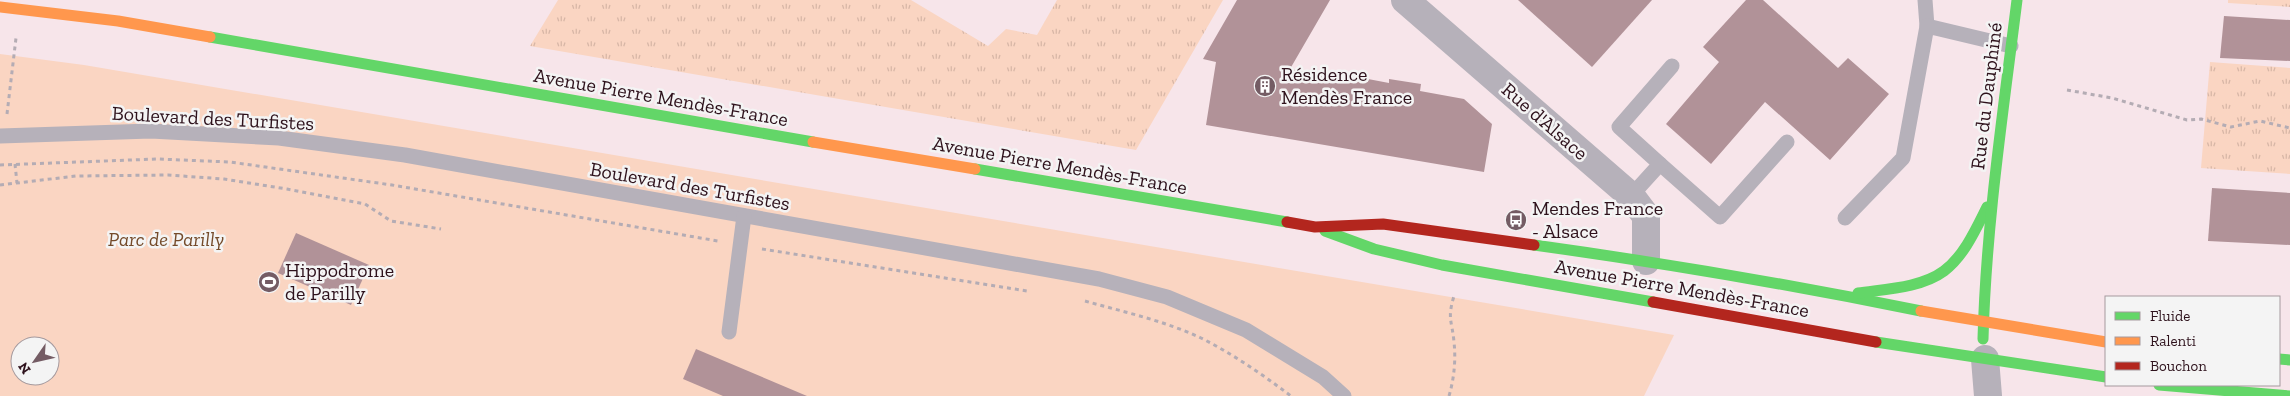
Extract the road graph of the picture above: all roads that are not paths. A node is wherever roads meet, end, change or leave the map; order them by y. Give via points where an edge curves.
1 (1404, 0) edge
2 (1925, 0) edge
3 (2017, 0) edge
4 (0, 7) edge
5 (54, 7) edge
6 (1927, 26) junction
7 (2011, 46) junction
8 (1672, 66) dead end
9 (3, 136) edge
10 (1787, 142) dead end
11 (1660, 164) junction
12 (1631, 196) junction
13 (1992, 196) junction
14 (744, 216) junction
15 (1845, 218) dead end
16 (1314, 227) junction
17 (1646, 261) junction
18 (1842, 295) junction
19 (1983, 321) junction
20 (729, 332) dead end
21 (2105, 342) edge
22 (1984, 348) junction
23 (2105, 377) edge
24 (2171, 386) edge
25 (1344, 396) edge
26 (1988, 396) edge
27 (2290, 396) edge

1 - 12 street, Rue d'Alsace
2 - 6 lane
3 - 7 main road, Rue du Dauphiné
4 - 5 main road, Avenue Pierre Mendès-France
5 - 16 main road, Avenue Pierre Mendès-France
6 - 7 lane
6 - 15 lane via 1903,158
7 - 13 main road, Rue du Dauphiné
8 - 11 lane via 1619,127
9 - 14 lane, Boulevard des Turfistes via 151,131 279,138 405,155
10 - 11 lane via 1720,217
11 - 12 lane
12 - 17 street, Rue d'Alsace via 1646,216
13 - 18 main road, Rue du Dauphiné via 1977,225 1944,272 1916,283
13 - 19 main road, Rue du Dauphiné
14 - 20 lane
14 - 25 lane, Boulevard des Turfistes via 1099,279 1167,297 1246,330 1323,377
16 - 17 main road, Avenue Pierre Mendès-France via 1383,224
16 - 22 main road, Avenue Pierre Mendès-France via 1374,249 1462,268 1926,351
17 - 18 main road, Avenue Pierre Mendès-France
18 - 19 main road, Avenue Pierre Mendès-France
19 - 21 main road, Avenue Pierre Mendès-France
19 - 22 main road, Rue du Dauphiné
22 - 23 main road, Avenue Pierre Mendès-France
22 - 26 street
24 - 27 main road

